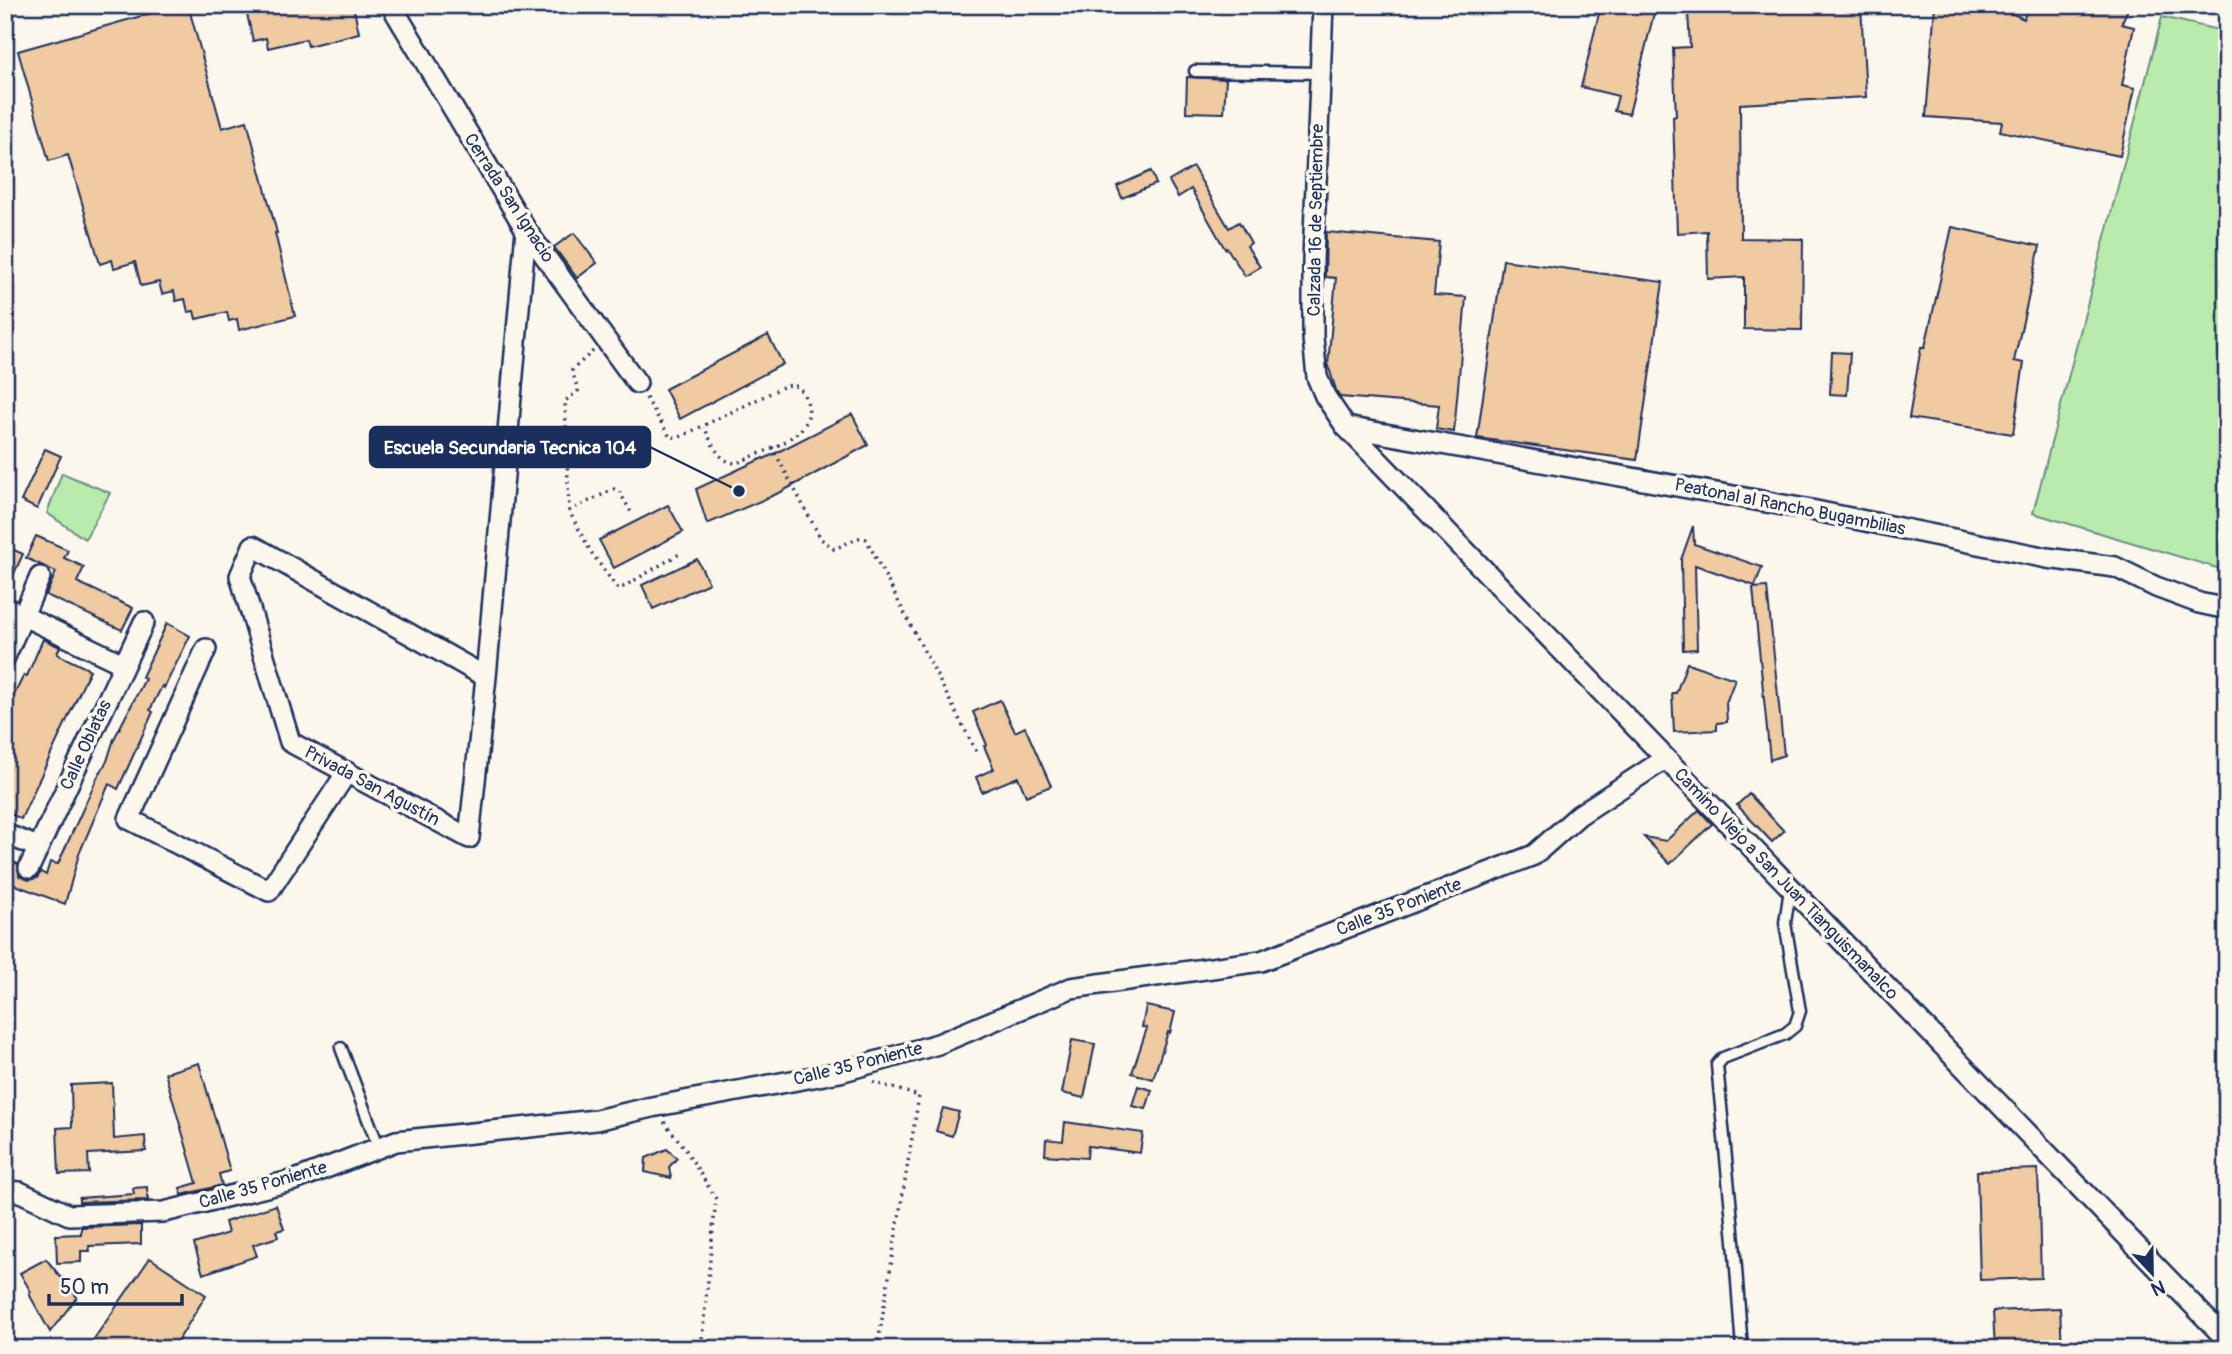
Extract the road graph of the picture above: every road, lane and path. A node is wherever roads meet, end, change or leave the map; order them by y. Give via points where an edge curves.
1 (391, 5) edge
2 (1323, 5) edge
3 (1195, 71) dead end
4 (1320, 73) junction
5 (526, 230) junction
6 (606, 341) junction
7 (637, 383) joint
8 (704, 427) junction
9 (1346, 427) junction
10 (772, 447) junction
11 (569, 511) junction
12 (632, 514) dead end
13 (681, 553) dead end
14 (40, 577) dead end
15 (2227, 609) edge
16 (14, 611) edge
17 (144, 622) dead end
18 (206, 649) dead end
19 (5, 657) edge
20 (124, 664) junction
21 (486, 677) junction
22 (978, 755) dead end
23 (1665, 758) junction
24 (347, 772) junction
25 (5, 834) edge
26 (38, 847) junction
27 (29, 868) dead end
28 (1790, 888) junction
29 (341, 1048) dead end
30 (840, 1072) junction
31 (652, 1107) junction
32 (379, 1148) junction
33 (5, 1191) edge
34 (2227, 1340) edge
35 (701, 1349) edge
36 (877, 1349) edge
37 (1742, 1349) edge

1 - 5 street, Cerrada San Ignacio
2 - 4 street, Calzada 16 de Septiembre
3 - 4 lane
4 - 9 street, Calzada 16 de Septiembre via 1313,338 1317,377
5 - 6 street, Cerrada San Ignacio
5 - 21 street, Privada San Agustín
6 - 7 street, Cerrada San Ignacio
6 - 11 path via 572,370 578,391 565,401
7 - 8 path via 670,436 680,437
8 - 10 path via 728,463
8 - 10 path via 793,384 808,403 807,424
9 - 15 street, Peatonal al Rancho Bugambilias via 2115,567 2156,587
9 - 23 street, Camino Viejo a San Juan Tianguismanalco
10 - 22 path via 821,540 834,550 866,539
11 - 12 path via 614,489
11 - 13 path via 617,588
14 - 16 street
16 - 19 street
16 - 20 street
17 - 20 street, Calle Oblatas
18 - 24 street via 129,819 269,891
20 - 26 street, Calle Oblatas
21 - 24 street, Privada San Agustín via 469,838
21 - 24 street, Privada San Agustín via 253,546 240,576 290,741
23 - 28 street, Camino Viejo a San Juan Tianguismanalco
23 - 30 street, Calle 35 Poniente via 1579,815 1534,855 1261,961 1071,988 938,1044
25 - 26 street
26 - 27 street, Calle Oblatas
28 - 34 street, Camino Viejo a San Juan Tianguismanalco
28 - 37 lane via 1784,923 1800,1011 1795,1026 1723,1058 1717,1065
29 - 32 lane
30 - 31 street, Calle 35 Poniente
30 - 36 path via 919,1096
31 - 32 street, Calle 35 Poniente via 596,1120 396,1141
31 - 35 path via 716,1199
32 - 33 street, Calle 35 Poniente via 295,1180 164,1212 69,1215 20,1192

